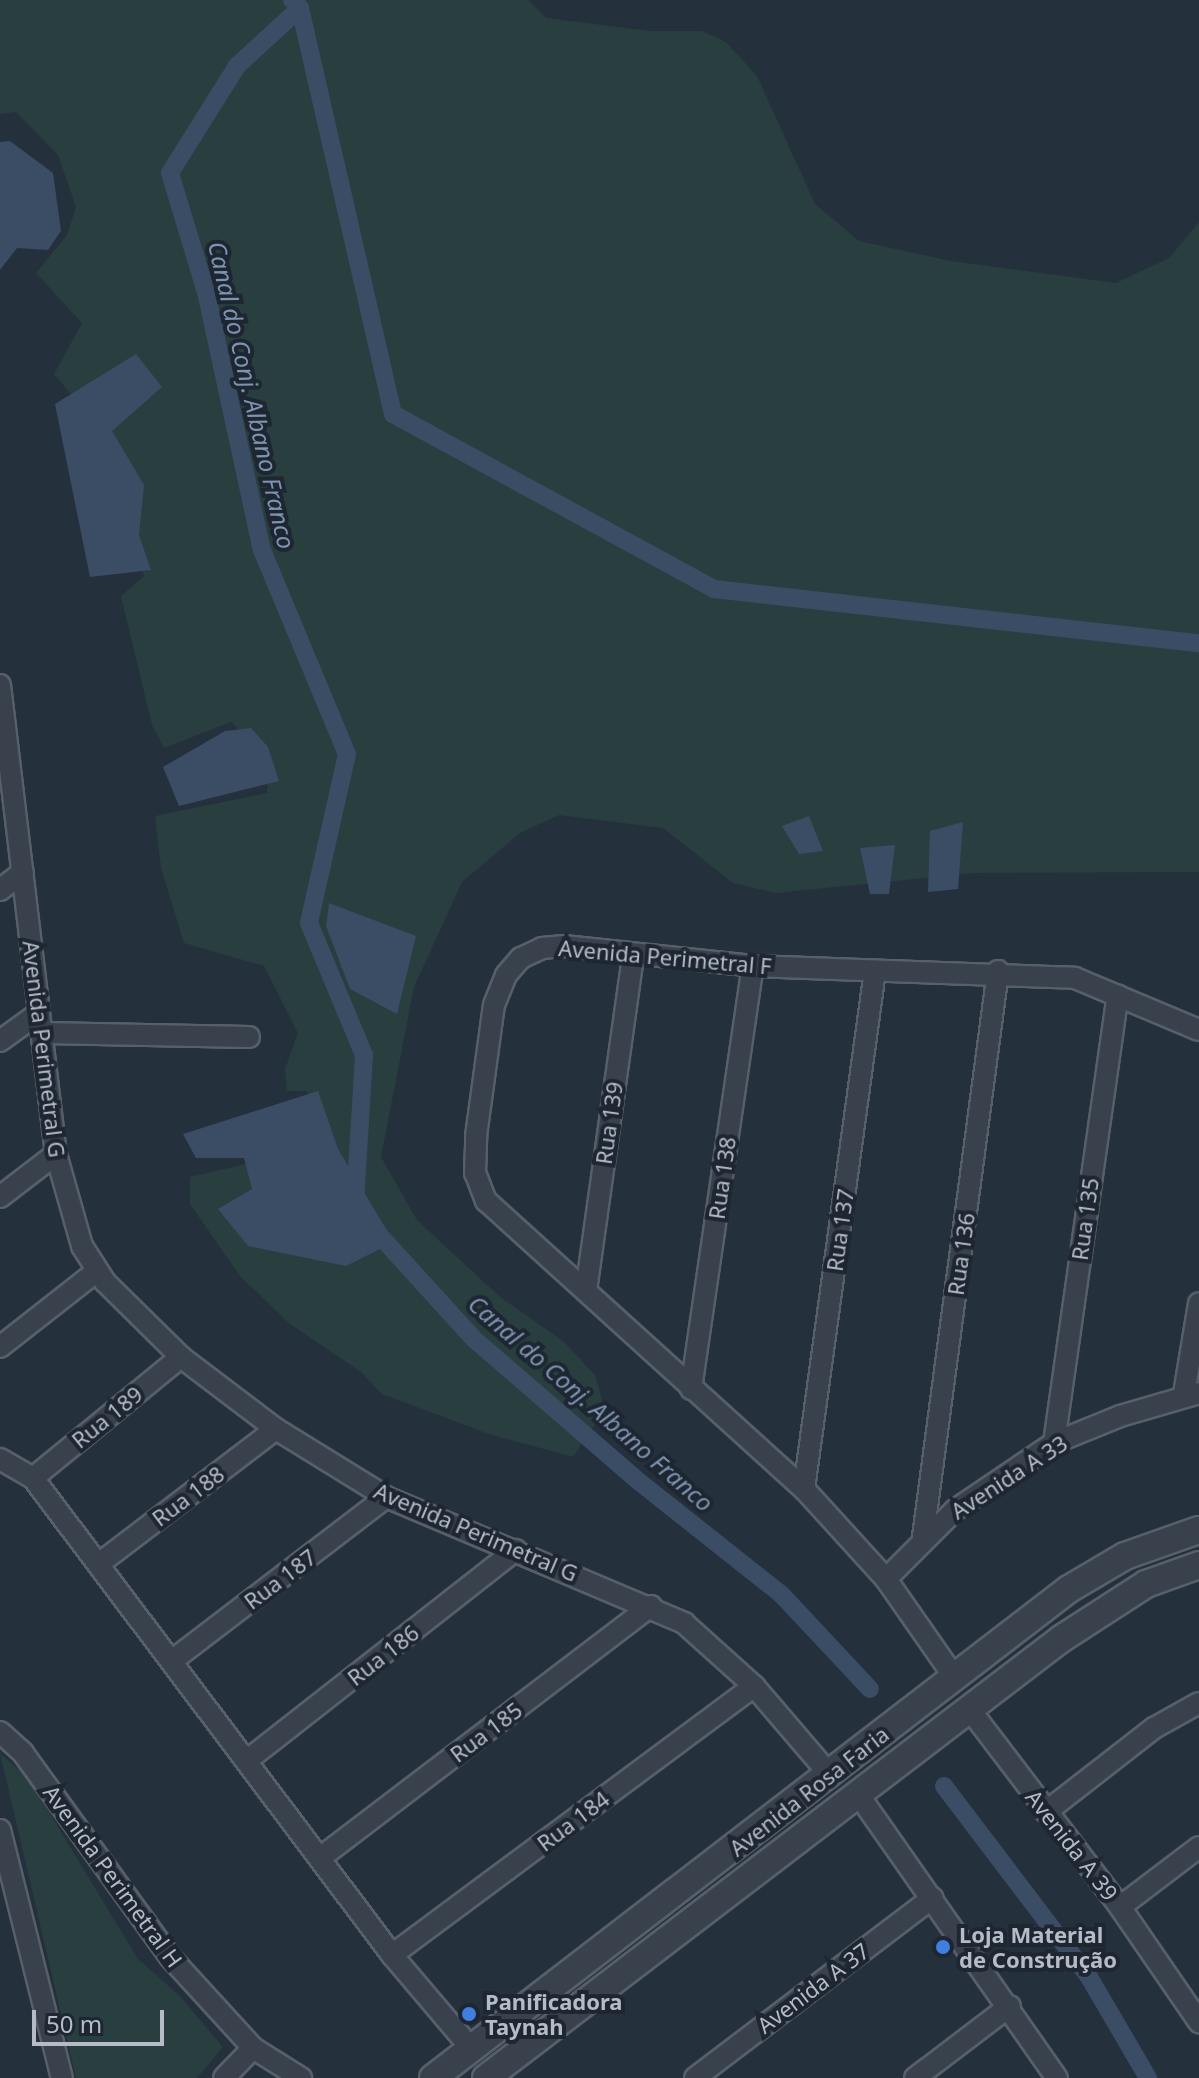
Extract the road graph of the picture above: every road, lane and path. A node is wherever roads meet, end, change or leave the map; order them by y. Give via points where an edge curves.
1 (0, 685) edge
2 (3, 731) edge
3 (23, 872) junction
4 (0, 890) edge
5 (633, 956) junction
6 (753, 966) junction
7 (875, 971) junction
8 (998, 971) junction
9 (1118, 996) junction
10 (39, 1013) junction
11 (1199, 1030) edge
12 (44, 1033) junction
13 (249, 1037) dead end
14 (0, 1041) edge
15 (56, 1154) junction
16 (0, 1197) edge
17 (97, 1271) junction
18 (586, 1291) junction
19 (1199, 1303) edge
20 (0, 1347) edge
21 (181, 1357) junction
22 (691, 1389) junction
23 (1192, 1394) edge
24 (276, 1429) junction
25 (1054, 1443) junction
26 (0, 1459) edge
27 (33, 1478) junction
28 (804, 1489) junction
29 (386, 1497) junction
30 (1199, 1530) edge
31 (923, 1537) junction
32 (516, 1550) junction
33 (100, 1563) junction
34 (1199, 1565) edge
35 (886, 1579) junction
36 (651, 1606) junction
37 (1039, 1611) junction
38 (1061, 1639) junction
39 (173, 1660) junction
40 (955, 1678) junction
41 (754, 1686) junction
42 (1199, 1703) edge
43 (970, 1710) junction
44 (0, 1732) edge
45 (249, 1759) junction
46 (831, 1776) junction
47 (860, 1797) junction
48 (1046, 1812) junction
49 (0, 1830) edge
50 (1199, 1847) edge
51 (320, 1858) junction
52 (932, 1898) junction
53 (1120, 1907) junction
54 (392, 1955) junction
55 (543, 1995) junction
56 (1010, 2006) junction
57 (1196, 2010) edge
58 (562, 2021) junction
59 (253, 2048) junction
60 (471, 2048) junction
61 (62, 2078) edge
62 (224, 2078) edge
63 (301, 2078) edge
64 (433, 2078) edge
65 (486, 2078) edge
66 (695, 2078) edge
67 (915, 2078) edge
68 (1057, 2078) edge

1 - 2 street, Avenida Perimetral G
2 - 3 street, Avenida Perimetral G
3 - 4 street
3 - 10 street, Avenida Perimetral G
5 - 6 street, Avenida Perimetral F
5 - 18 street, Rua 139
5 - 18 street, Avenida Perimetral F via 564,946 521,958 506,975 494,1005 485,1064 475,1173 486,1201
6 - 7 street, Avenida Perimetral F
6 - 22 street, Rua 138
7 - 8 street, Avenida Perimetral F
7 - 28 street, Rua 137
8 - 9 street, Avenida Perimetral F via 1075,978
8 - 31 street, Rua 136
9 - 11 street, Avenida Perimetral F
9 - 25 street, Rua 135
10 - 12 street, Avenida Perimetral G
10 - 14 street
12 - 13 street
12 - 15 street, Avenida Perimetral G
15 - 16 street
15 - 17 street, Avenida Perimetral G via 82,1246
17 - 20 street
17 - 21 street, Avenida Perimetral G
18 - 22 street, Avenida Perimetral F
19 - 23 street
21 - 24 street, Avenida Perimetral G
21 - 27 street, Rua 189
22 - 28 street, Avenida Perimetral F
23 - 25 street, Avenida A 33
24 - 29 street, Avenida Perimetral G
24 - 33 street, Rua 188
25 - 31 street, Avenida A 33
26 - 27 street
27 - 33 street
28 - 35 street, Avenida Perimetral F
29 - 32 street, Avenida Perimetral G
29 - 39 street, Rua 187
30 - 37 street, Avenida Rosa Faria via 1125,1556
31 - 35 street, Avenida A 33
32 - 36 street, Avenida Perimetral G
32 - 45 street, Rua 186
33 - 39 street
34 - 38 street, Avenida Rosa Faria via 1146,1584
35 - 40 street, Avenida Perimetral F
36 - 41 street, Avenida Perimetral G via 684,1623
36 - 51 street, Rua 185
37 - 38 street
37 - 40 street, Avenida Rosa Faria
38 - 43 street, Avenida Rosa Faria
39 - 45 street
40 - 46 street, Avenida Rosa Faria
41 - 46 street, Avenida Perimetral G
41 - 54 street, Rua 184
42 - 48 street via 1154,1728
43 - 47 street, Avenida Rosa Faria
43 - 48 street, Avenida A 39
44 - 59 street, Avenida Perimetral H via 23,1753 170,1957
45 - 51 street
46 - 55 street, Avenida Rosa Faria
47 - 52 street
47 - 58 street, Avenida Rosa Faria
48 - 53 street, Avenida A 39
49 - 61 street
50 - 53 street
51 - 54 street
52 - 56 street
52 - 66 street, Avenida A 37
53 - 57 street, Avenida A 39
54 - 60 street
55 - 58 street
55 - 60 street, Avenida Rosa Faria
56 - 67 street
56 - 68 street
58 - 65 street, Avenida Rosa Faria
59 - 62 street
59 - 63 street, Avenida Perimetral H
60 - 64 street, Avenida Rosa Faria

